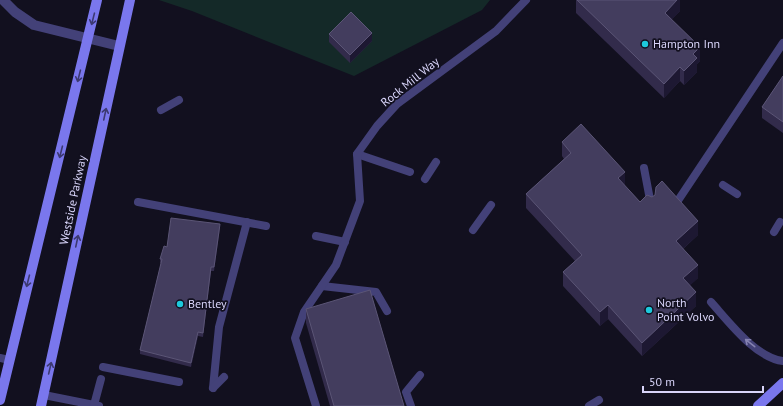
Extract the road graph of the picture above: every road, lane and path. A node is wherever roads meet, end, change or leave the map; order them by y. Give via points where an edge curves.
1 (3, 0) edge
2 (97, 0) edge
3 (130, 0) edge
4 (526, 0) edge
5 (88, 38) junction
6 (783, 43) edge
7 (119, 46) junction
8 (178, 100) dead end
9 (161, 110) dead end
10 (357, 154) junction
11 (436, 162) dead end
12 (644, 168) dead end
13 (410, 172) dead end
14 (425, 179) dead end
15 (723, 185) dead end
16 (737, 194) dead end
17 (138, 202) dead end
18 (491, 205) dead end
19 (651, 205) edge
20 (685, 210) edge
21 (247, 222) junction
22 (780, 222) dead end
23 (266, 226) dead end
24 (473, 230) dead end
25 (774, 232) dead end
26 (316, 236) dead end
27 (345, 242) junction
28 (322, 286) junction
29 (711, 302) dead end
30 (387, 311) dead end
31 (5, 359) edge
32 (783, 361) edge
33 (103, 367) dead end
34 (420, 375) dead end
35 (224, 377) dead end
36 (101, 379) dead end
37 (179, 382) dead end
38 (783, 383) edge
39 (44, 395) junction
40 (0, 400) edge
41 (599, 400) dead end
42 (41, 406) edge
43 (97, 406) edge
44 (316, 406) edge
45 (412, 406) edge
46 (589, 406) edge
47 (758, 406) edge

1 - 5 street via 15,12 34,24
2 -> 5 main road, Westside Parkway
3 - 7 main road, Westside Parkway
4 - 10 lane, Rock Mill Way via 496,31 396,104
5 - 7 street
5 -> 31 main road, Westside Parkway
6 - 20 lane via 675,199
39 -> 7 main road, Westside Parkway
8 - 9 lane
10 - 13 lane
10 - 27 lane via 360,202
11 - 14 lane
12 - 19 lane
15 - 16 lane
17 - 21 lane
18 - 24 lane
21 - 23 lane
21 - 35 lane via 219,327 213,388
22 - 25 lane
26 - 27 lane
27 - 28 lane via 336,265
28 - 30 lane via 376,292
28 - 44 lane via 304,312 295,338
32 -> 29 lane via 772,360 744,338
31 - 40 main road, Westside Parkway
33 - 37 lane
34 - 45 lane via 406,392
36 - 43 lane
38 - 47 main road
39 - 42 main road, Westside Parkway
39 - 43 lane
41 - 46 lane

